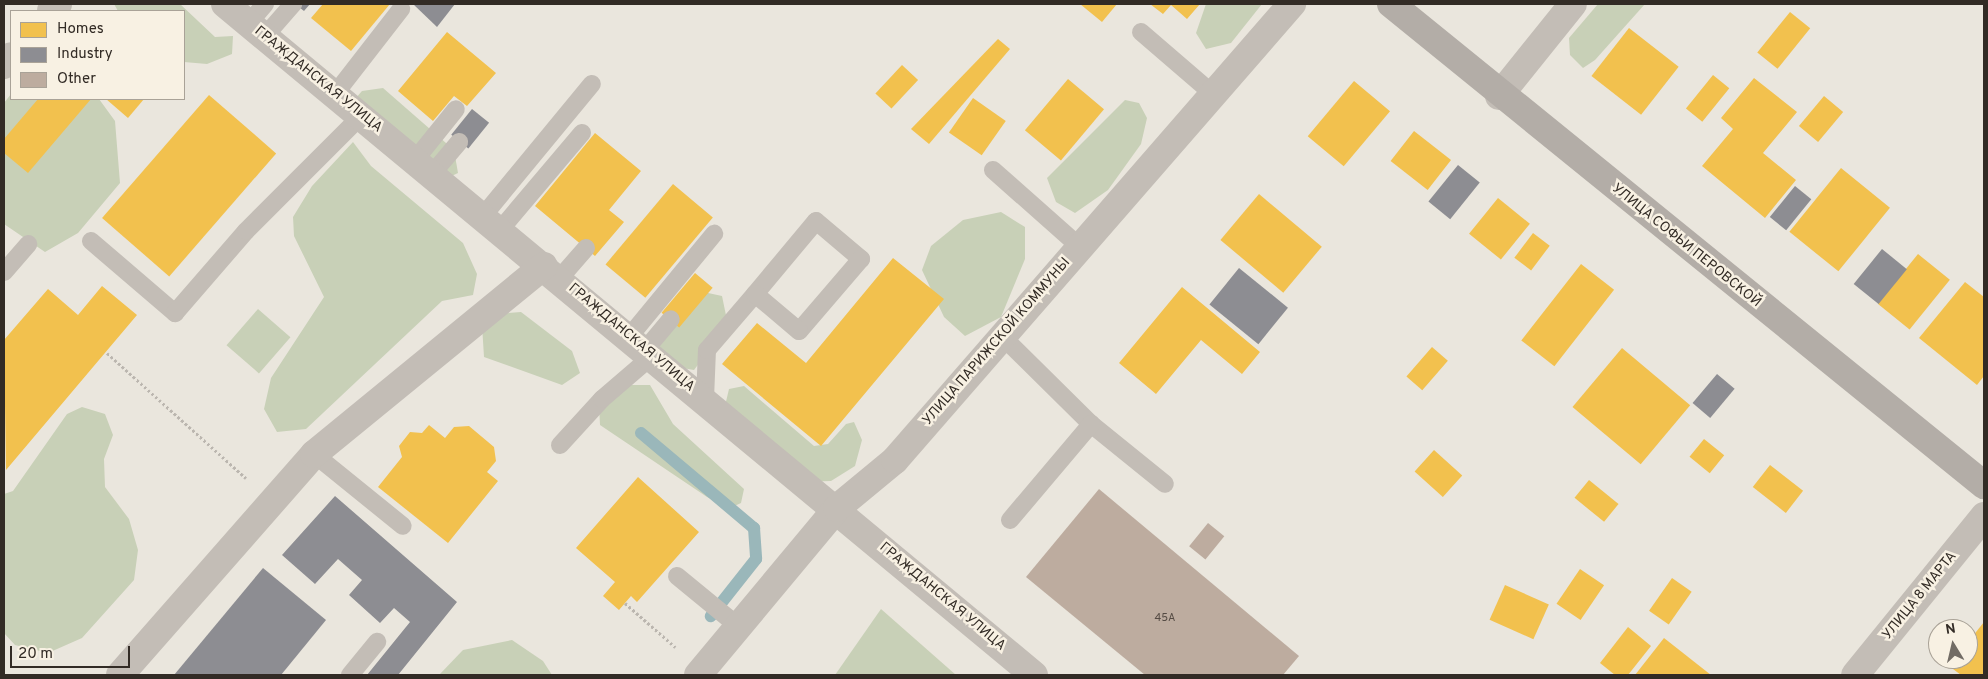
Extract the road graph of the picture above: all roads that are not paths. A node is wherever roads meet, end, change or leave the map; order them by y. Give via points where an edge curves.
1 (225, 4) edge
2 (293, 4) edge
3 (1292, 4) edge
4 (1391, 4) edge
5 (1572, 4) edge
6 (401, 9) dead end
7 (260, 21) edge
8 (1141, 32) dead end
9 (592, 84) dead end
10 (335, 94) junction
11 (1212, 94) junction
12 (1499, 96) junction
13 (456, 109) dead end
14 (361, 116) junction
15 (582, 133) dead end
16 (458, 142) dead end
17 (423, 167) junction
18 (993, 170) dead end
19 (492, 223) junction
20 (714, 234) dead end
21 (91, 241) dead end
22 (28, 244) dead end
23 (1079, 246) junction
24 (586, 248) dead end
25 (4, 272) edge
26 (551, 272) junction
27 (754, 294) junction
28 (671, 319) dead end
29 (1002, 336) junction
30 (642, 348) junction
31 (705, 399) junction
32 (1091, 424) junction
33 (560, 445) dead end
34 (314, 454) junction
35 (1165, 484) dead end
36 (1984, 485) edge
37 (837, 508) junction
38 (1984, 516) edge
39 (1010, 520) dead end
40 (403, 526) dead end
41 (677, 576) dead end
42 (739, 627) junction
43 (377, 642) dead end
44 (700, 673) edge
45 (120, 675) edge
46 (350, 675) edge
47 (1034, 675) edge
48 (1855, 675) edge

1 - 7 street, ГРАЖДАНСКАЯ УЛИЦА
2 - 7 lane
3 - 11 street, УЛИЦА ПАРИЖСКОЙ КОММУНЫ
4 - 12 street, УЛИЦА СОФЬИ ПЕРОВСКОЙ
5 - 12 street
6 - 10 lane
7 - 10 street, ГРАЖДАНСКАЯ УЛИЦА
8 - 11 lane
9 - 19 lane
10 - 14 street, ГРАЖДАНСКАЯ УЛИЦА
11 - 23 street, УЛИЦА ПАРИЖСКОЙ КОММУНЫ
12 - 36 street, УЛИЦА СОФЬИ ПЕРОВСКОЙ
13 - 17 lane
14 - 17 street, ГРАЖДАНСКАЯ УЛИЦА
14 - 21 lane via 246,231 175,313
15 - 19 lane
16 - 17 lane
17 - 19 street, ГРАЖДАНСКАЯ УЛИЦА
18 - 23 lane
19 - 26 street, ГРАЖДАНСКАЯ УЛИЦА
20 - 30 lane
22 - 25 lane
23 - 29 street, УЛИЦА ПАРИЖСКОЙ КОММУНЫ
24 - 26 lane
26 - 30 street, ГРАЖДАНСКАЯ УЛИЦА
26 - 34 street
27 - 27 lane via 799,332 861,259 816,221
27 - 31 lane via 707,350
28 - 30 lane
29 - 32 lane
29 - 37 street, УЛИЦА ПАРИЖСКОЙ КОММУНЫ via 896,460
30 - 31 street, ГРАЖДАНСКАЯ УЛИЦА
30 - 33 lane
31 - 37 street, ГРАЖДАНСКАЯ УЛИЦА
32 - 35 lane
32 - 39 lane
34 - 40 lane
34 - 45 street
37 - 42 street, УЛИЦА ПАРИЖСКОЙ КОММУНЫ
37 - 47 street, ГРАЖДАНСКАЯ УЛИЦА
38 - 48 street, УЛИЦА 8 МАРТА
41 - 42 lane
42 - 44 street, УЛИЦА ПАРИЖСКОЙ КОММУНЫ
43 - 46 lane

